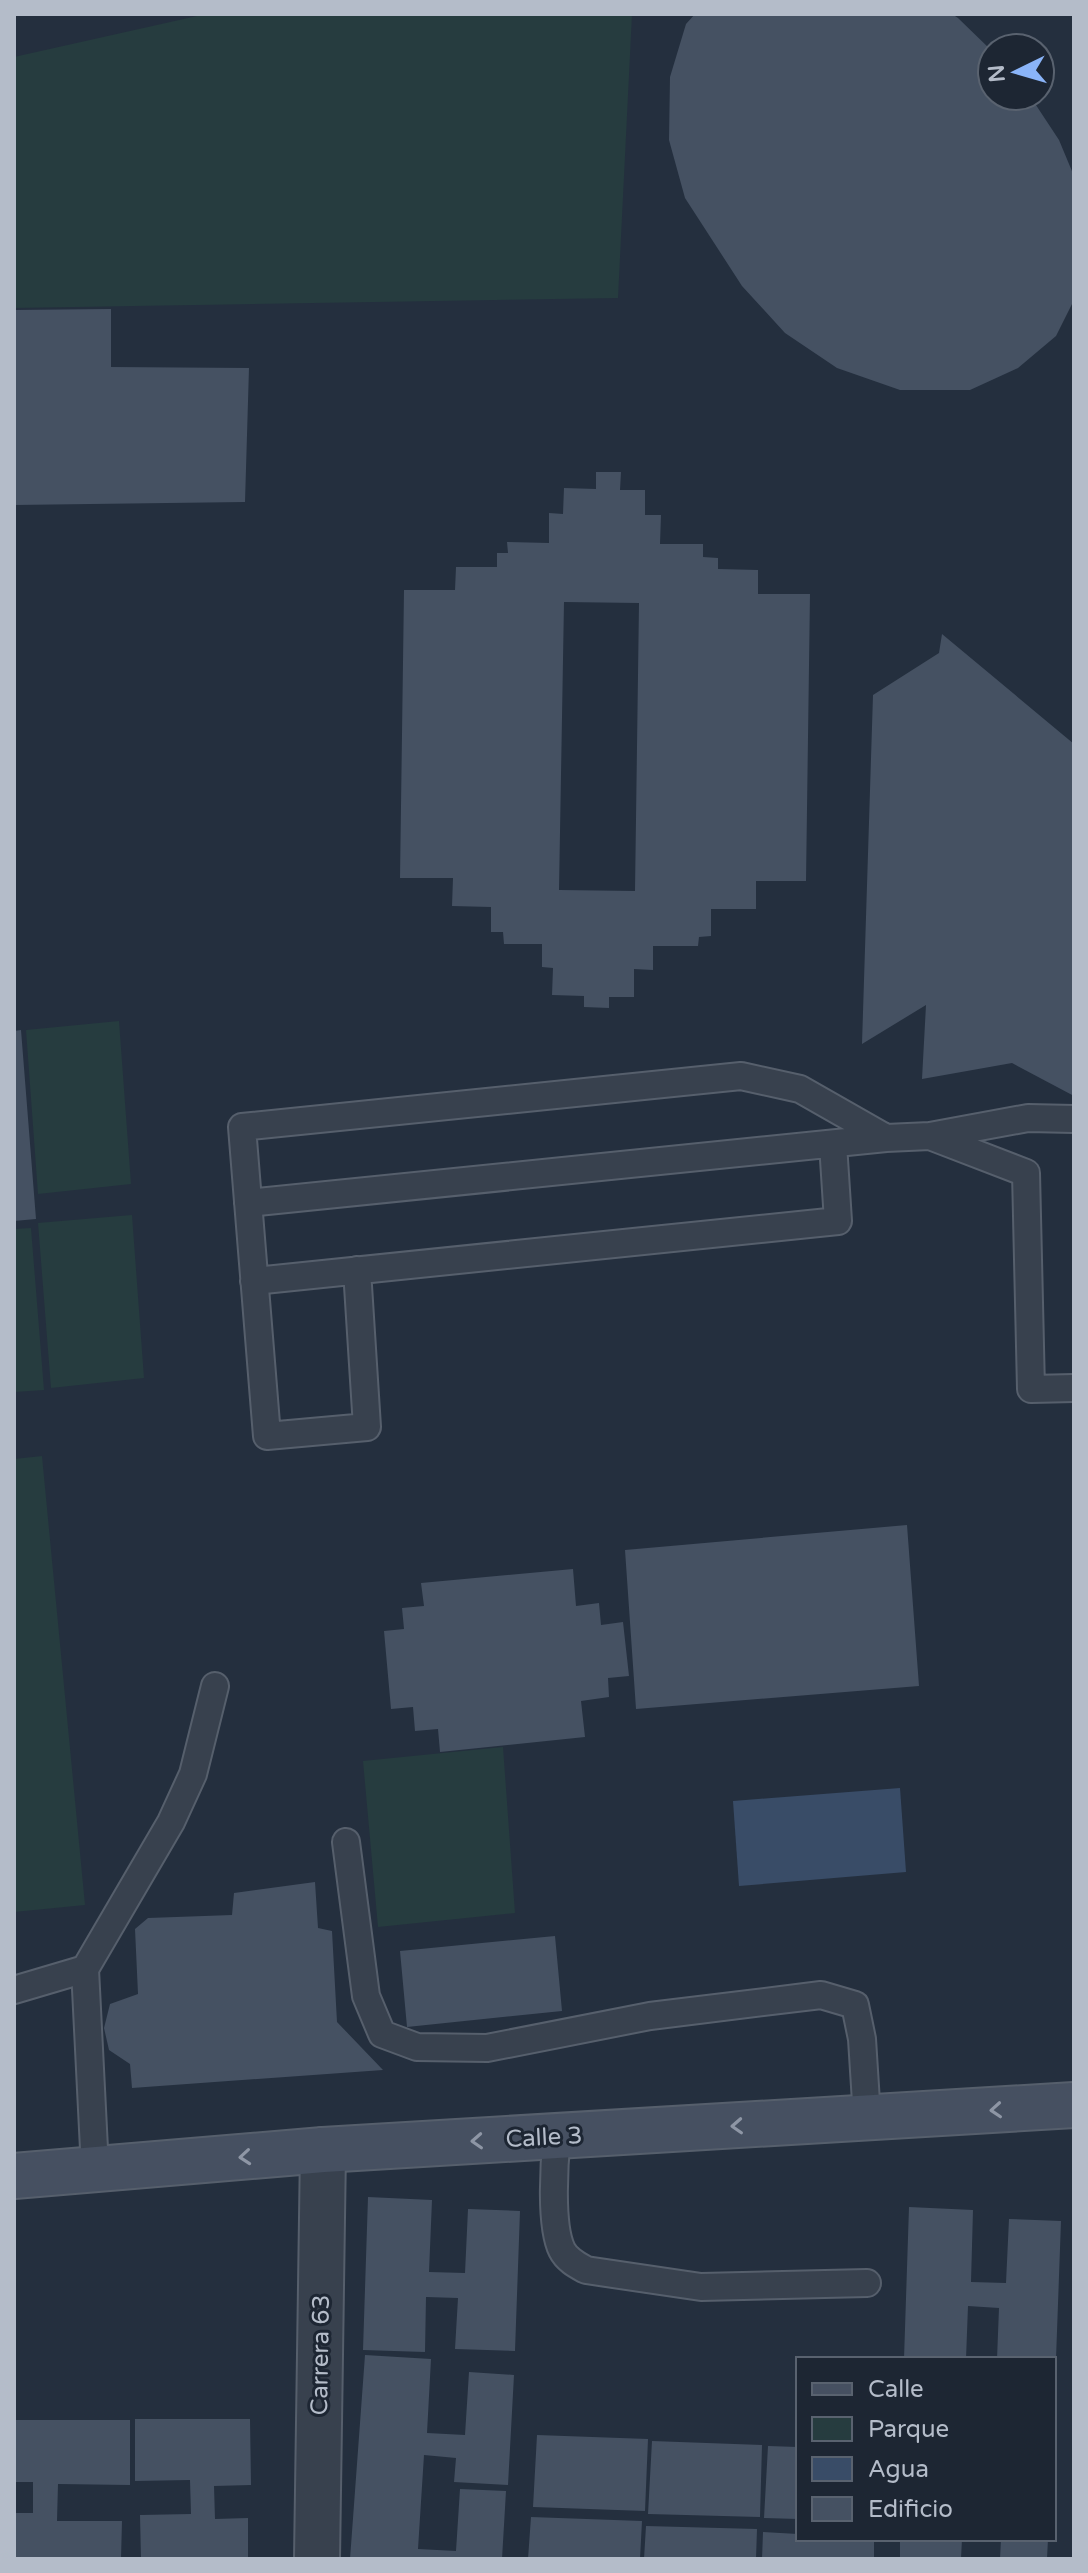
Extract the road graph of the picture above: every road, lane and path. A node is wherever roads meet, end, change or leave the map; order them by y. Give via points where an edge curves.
1 (1074, 1119) edge
2 (930, 1136) junction
3 (886, 1138) junction
4 (833, 1144) junction
5 (248, 1203) junction
6 (357, 1270) junction
7 (254, 1281) junction
8 (1074, 1388) edge
9 (215, 1686) dead end
10 (346, 1842) dead end
11 (85, 1969) junction
12 (14, 1990) edge
13 (1074, 2105) edge
14 (867, 2118) junction
15 (557, 2136) junction
16 (323, 2150) junction
17 (95, 2169) junction
18 (14, 2176) edge
19 (867, 2283) dead end
20 (317, 2559) edge

1 - 2 lane via 1028,1118
2 - 3 lane
2 - 8 lane via 1026,1173 1031,1389
3 - 4 lane
3 - 5 lane via 800,1089 741,1076 242,1127
4 - 5 lane
4 - 6 lane via 838,1221
5 - 7 lane
6 - 7 lane
6 - 7 lane via 367,1427 267,1436
9 - 11 lane via 182,1798
10 - 14 lane via 366,1996 382,2034 417,2047 487,2048 650,2016 821,1995 855,2005
11 - 12 lane
11 - 17 lane
13 -> 14 street, Calle 3
14 -> 15 street, Calle 3
15 -> 16 street, Calle 3
15 - 19 lane via 553,2180 561,2249 586,2270 701,2287
16 -> 17 street, Calle 3
16 - 20 street, Carrera 63
17 - 18 street, Calle 3

